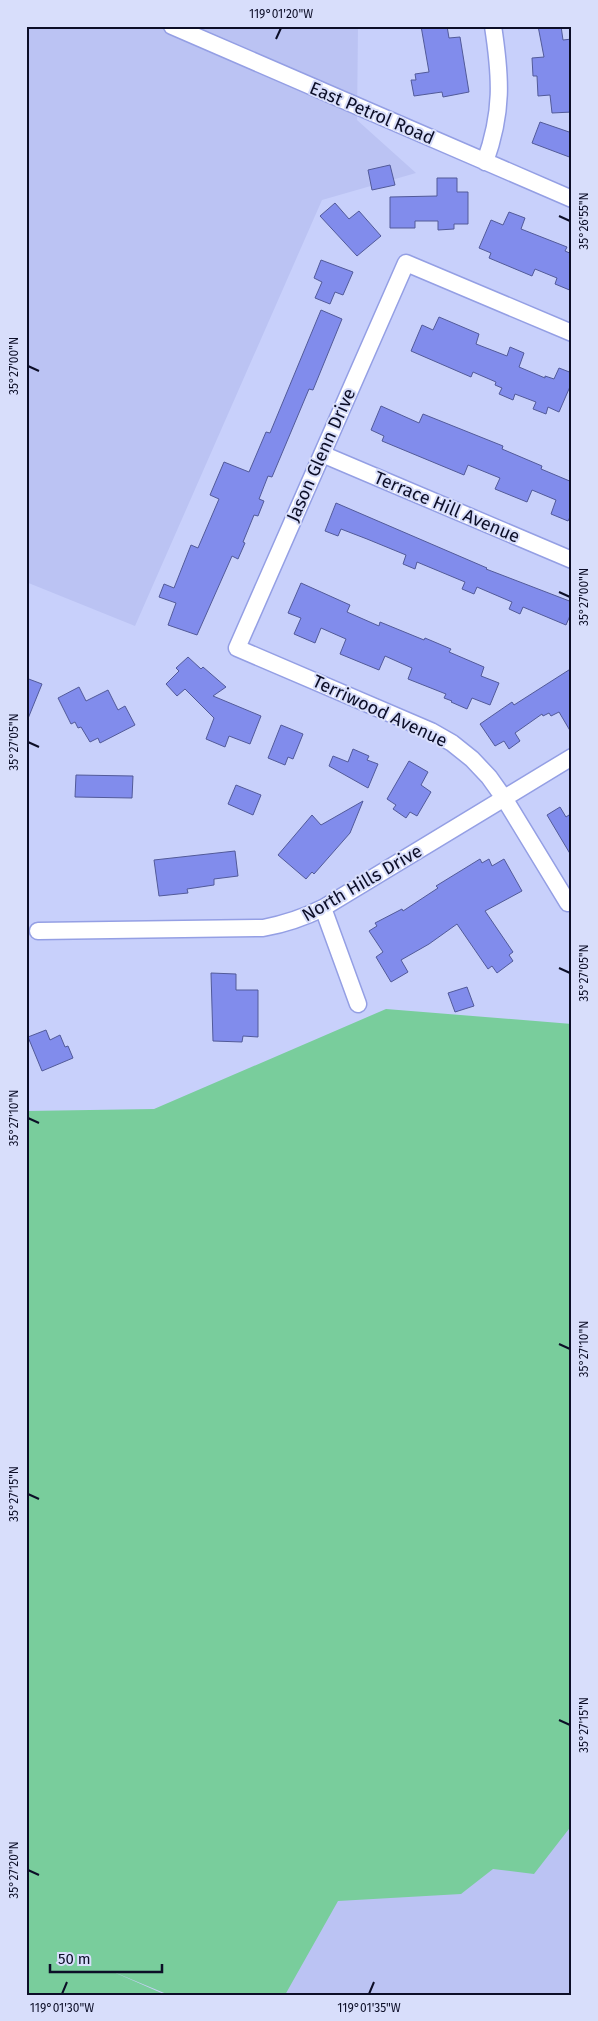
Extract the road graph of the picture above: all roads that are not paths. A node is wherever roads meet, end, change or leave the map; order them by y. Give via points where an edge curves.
1 (172, 26) edge
2 (493, 26) edge
3 (485, 162) junction
4 (572, 199) edge
5 (572, 333) edge
6 (322, 454) junction
7 (572, 560) edge
8 (237, 648) joint
9 (572, 757) edge
10 (504, 798) junction
11 (568, 903) dead end
12 (323, 908) junction
13 (38, 931) dead end
14 (358, 1004) dead end

1 - 3 street, East Petrol Road
2 - 3 street via 500,67 500,94 497,122
3 - 4 street, East Petrol Road
5 - 6 street, Jason Glenn Drive via 406,262
6 - 7 street, Terrace Hill Avenue
6 - 8 street, Jason Glenn Drive
8 - 10 street, Terriwood Avenue via 452,743 472,759
9 - 10 street, North Hills Drive
10 - 11 street, Terriwood Avenue
10 - 12 street, North Hills Drive
12 - 13 street, North Hills Drive via 291,922 263,928
12 - 14 street

